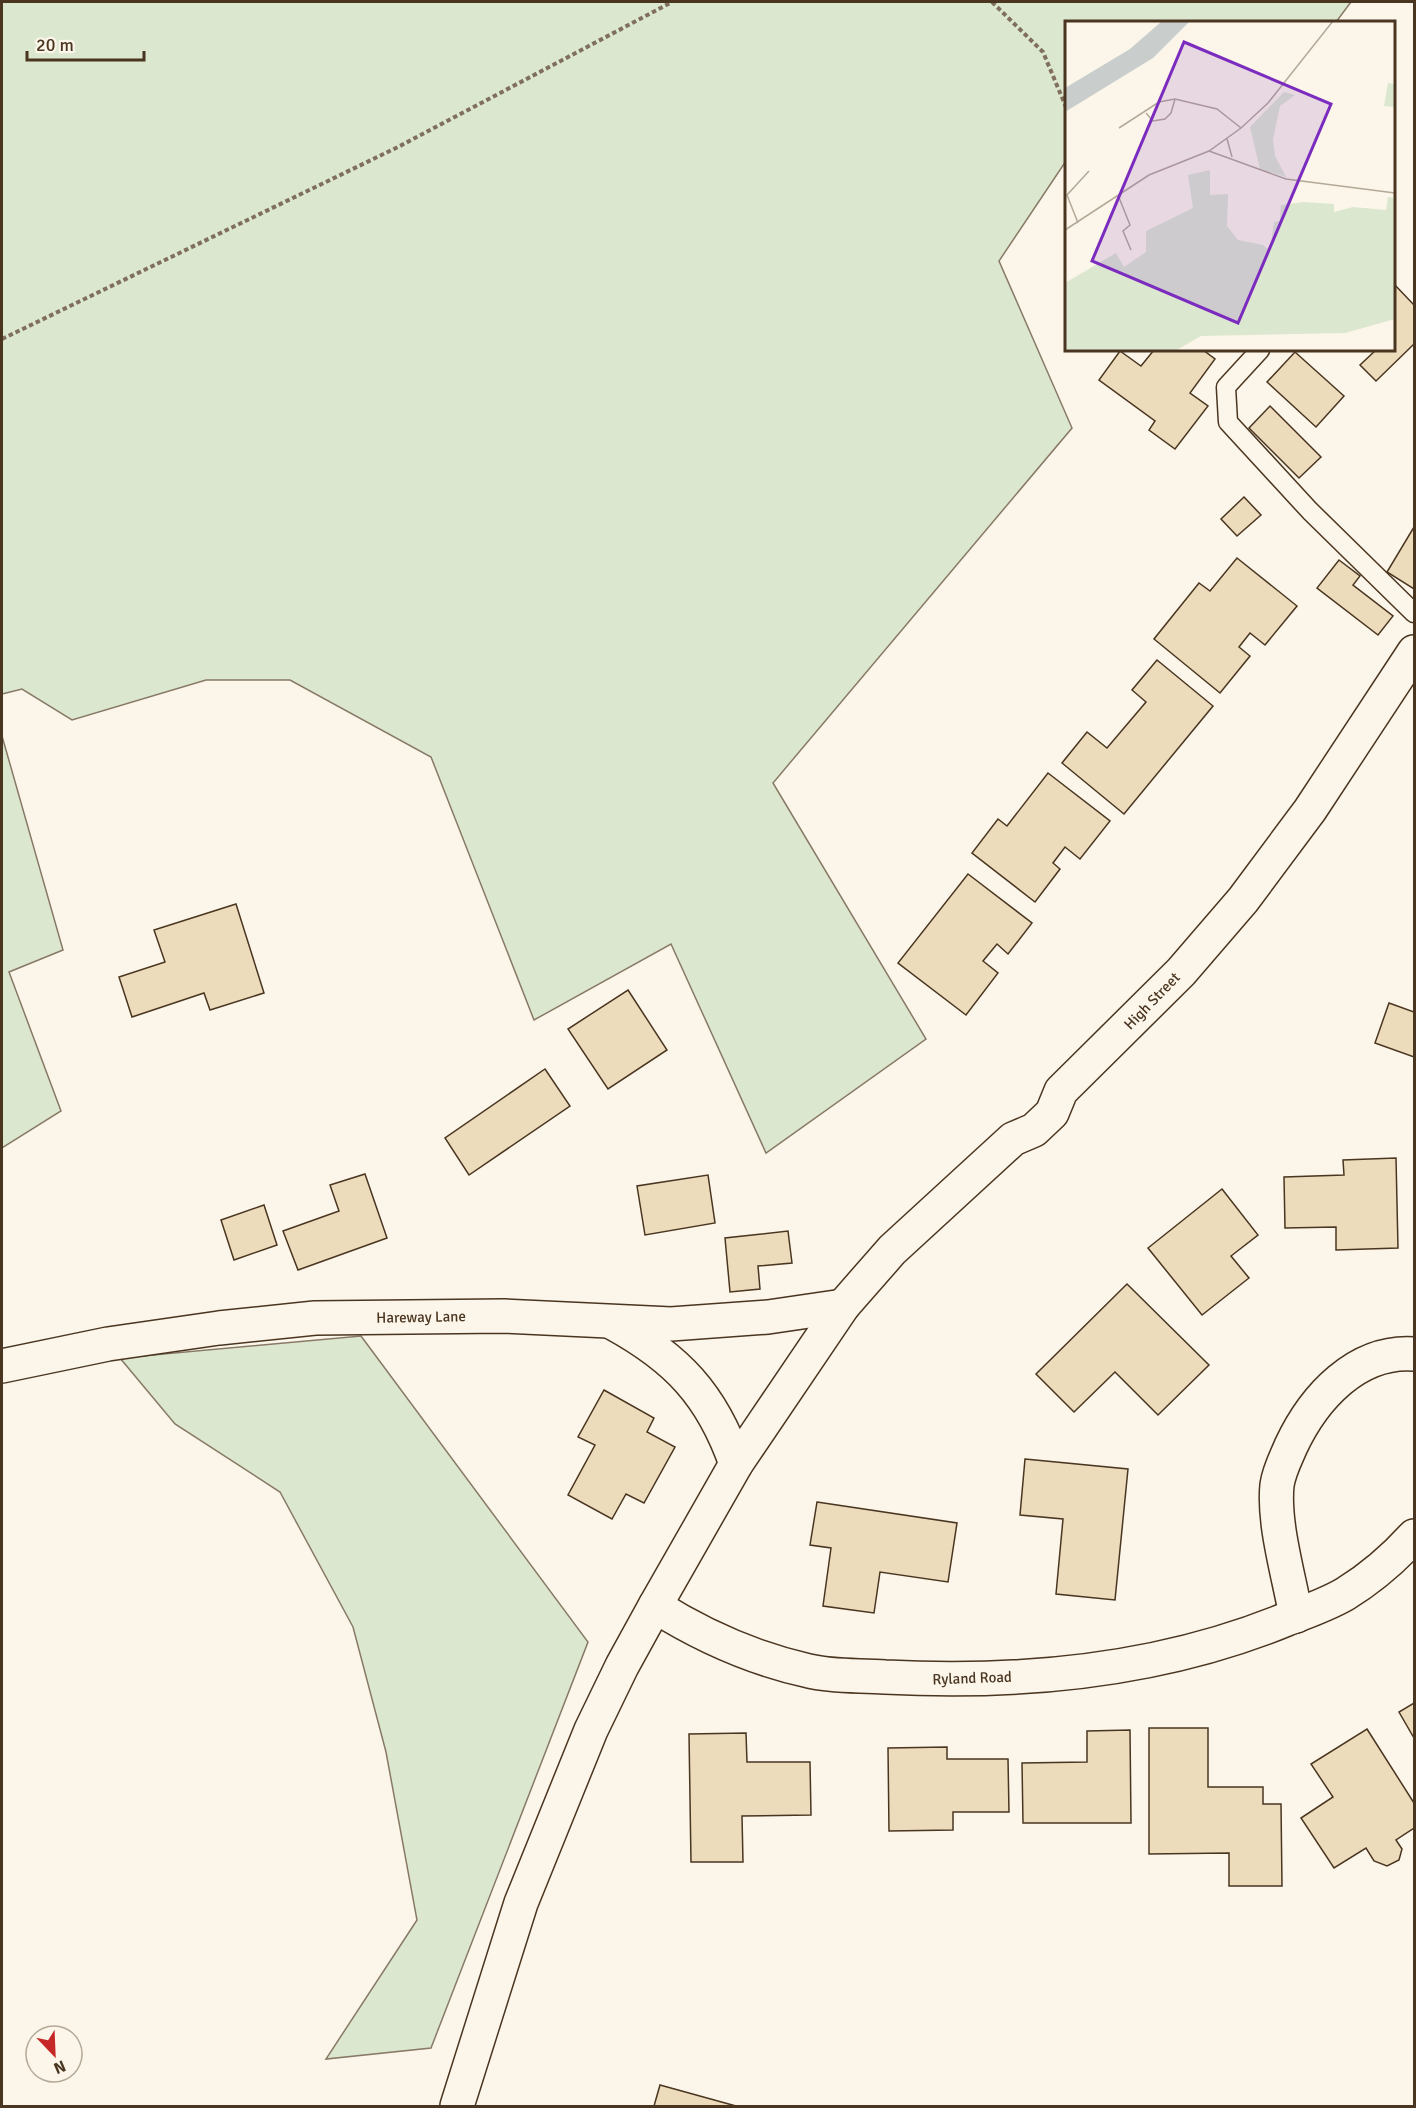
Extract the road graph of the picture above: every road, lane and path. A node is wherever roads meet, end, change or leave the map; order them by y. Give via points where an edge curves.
1 (672, 2) edge
2 (992, 2) edge
3 (1065, 105) edge
4 (2, 339) edge
5 (1259, 351) edge
6 (1414, 613) edge
7 (1414, 652) edge
8 (843, 1306) junction
9 (612, 1322) junction
10 (1414, 1354) edge
11 (2, 1366) edge
12 (736, 1464) junction
13 (1414, 1536) edge
14 (655, 1606) junction
15 (1296, 1616) junction
16 (457, 2106) edge

1 - 4 path via 399,147
2 - 3 path via 1043,52
5 - 6 lane via 1226,387 1228,422 1310,511
7 - 8 street, High Street via 1310,810 1212,937 1139,1016 1061,1091 1052,1113 1034,1130 1013,1139 934,1209
8 - 9 street, Hareway Lane via 719,1322
8 - 12 street, High Street
9 - 11 street, Hareway Lane via 504,1316 315,1318 119,1343
9 - 12 street via 644,1340 688,1378 717,1416
10 - 15 street via 1394,1353 1368,1361 1333,1385 1309,1413 1283,1463 1276,1505
12 - 14 street, High Street
13 - 15 street, Ryland Road via 1396,1556 1362,1582
14 - 15 street, Ryland Road via 729,1644 780,1664 811,1672 919,1679 1003,1678 1110,1667 1218,1644
14 - 16 street, High Street via 591,1730 521,1903

